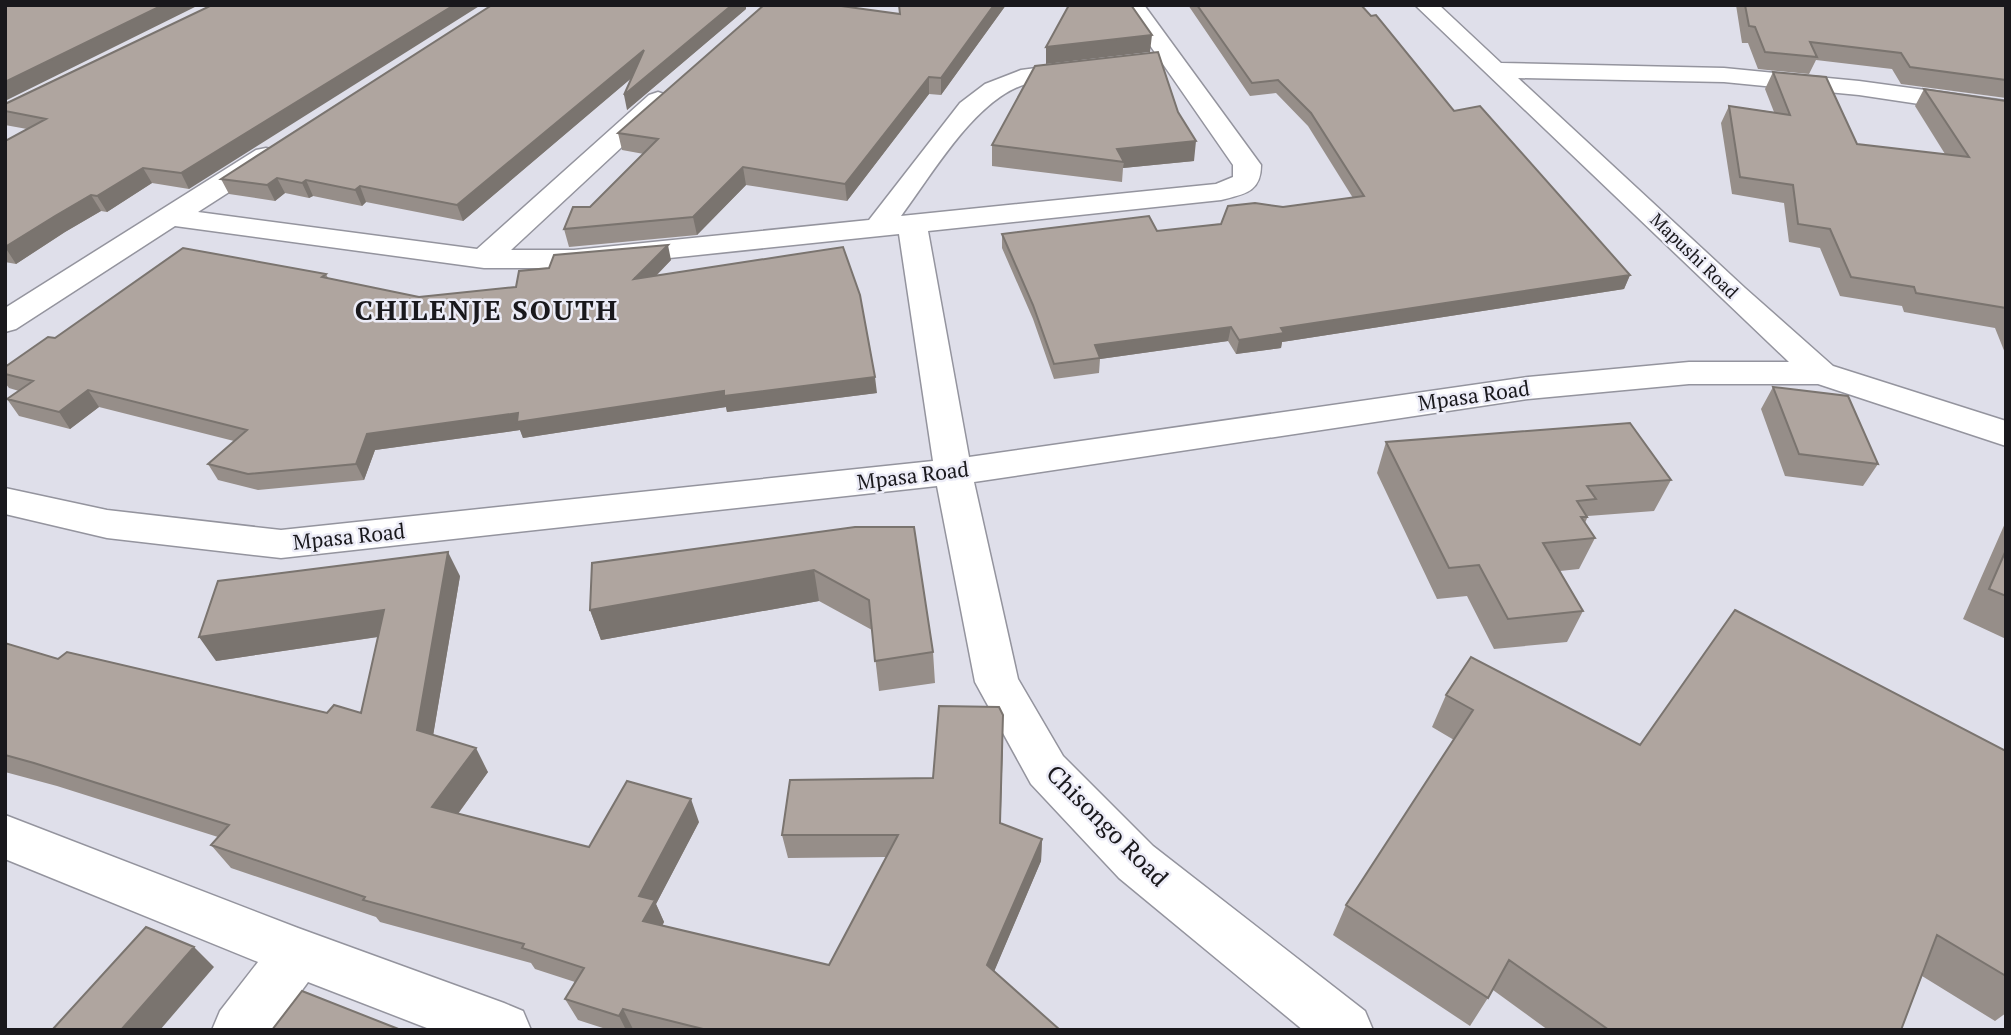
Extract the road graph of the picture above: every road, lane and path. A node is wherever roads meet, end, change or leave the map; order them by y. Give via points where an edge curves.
1 (1133, 5) edge
2 (1426, 5) edge
3 (1172, 58) junction
4 (1144, 62) edge
5 (1103, 67) edge
6 (1496, 70) junction
7 (675, 85) edge
8 (2006, 109) edge
9 (285, 144) edge
10 (170, 217) junction
11 (912, 222) junction
12 (879, 226) junction
13 (484, 260) junction
14 (5, 322) edge
15 (1821, 373) junction
16 (2006, 434) edge
17 (953, 472) junction
18 (5, 501) edge
19 (5, 837) edge
20 (298, 953) junction
21 (239, 1030) edge
22 (503, 1030) edge
23 (1346, 1030) edge

1 - 3 street
2 - 6 street, Mapushi Road
3 - 4 street
3 - 11 street via 1247,165 1247,181 1221,192
5 - 12 street via 1021,77 993,89 969,107
6 - 8 street via 1724,75
6 - 15 street, Mapushi Road
7 - 13 street
9 - 10 street
10 - 13 street
10 - 14 street
11 - 12 street
11 - 17 street, Chisongo Road
12 - 13 street via 573,259
15 - 16 street, Mapushi Road
15 - 17 street, Mpasa Road via 1689,373 1528,388
17 - 18 street, Mpasa Road via 281,544 174,534 43,513
17 - 23 street, Chisongo Road via 996,682 1047,770 1136,862
19 - 20 street
20 - 21 street
20 - 22 street

